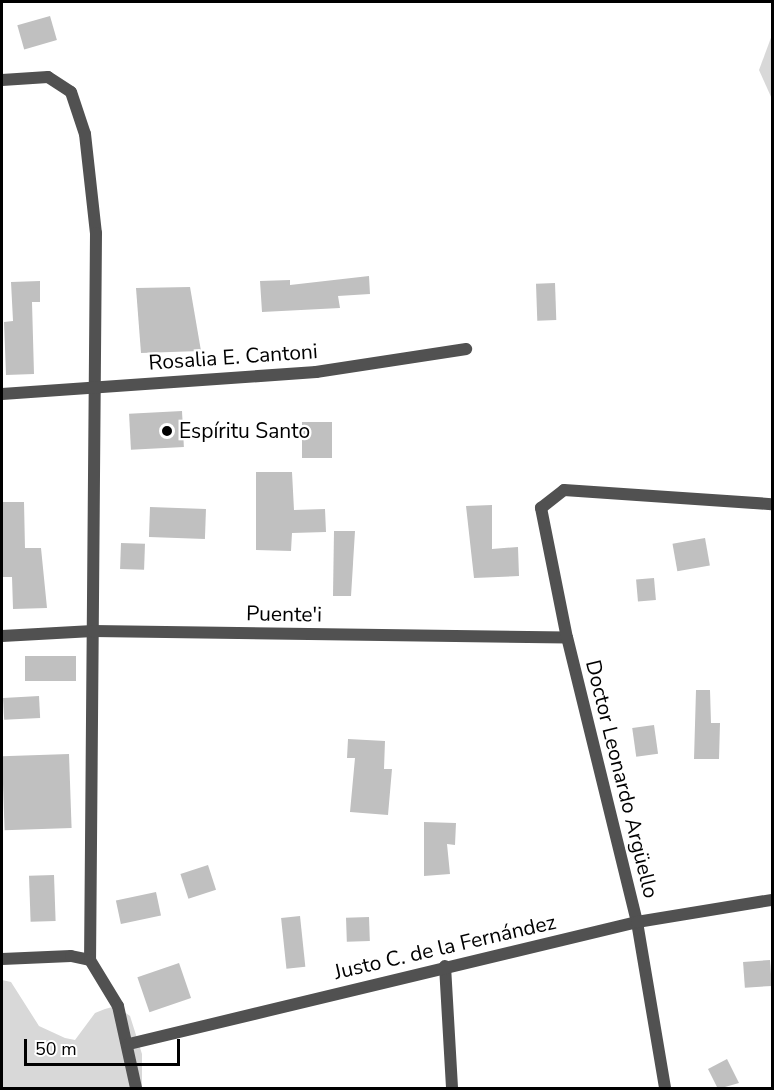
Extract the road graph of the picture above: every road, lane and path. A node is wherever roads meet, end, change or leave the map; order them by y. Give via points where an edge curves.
1 (2, 80) edge
2 (466, 349) dead end
3 (95, 386) junction
4 (2, 394) edge
5 (772, 504) edge
6 (93, 631) junction
7 (2, 636) edge
8 (567, 638) junction
9 (772, 900) edge
10 (637, 922) junction
11 (2, 958) edge
12 (90, 960) junction
13 (445, 966) junction
14 (129, 1044) junction
15 (136, 1089) edge
16 (452, 1089) edge
17 (665, 1089) edge

1 - 3 street via 48,76 71,92 85,134 96,234
2 - 3 street, Rosalia E. Cantoni via 316,372
3 - 4 street, Rosalia E. Cantoni
3 - 6 street
5 - 8 street, Doctor Leonardo Argüello via 564,490 542,508
6 - 7 street, Puente'i
6 - 8 street, Puente'i
6 - 12 street
8 - 10 street, Doctor Leonardo Argüello
9 - 10 street, Justo C. de la Fernández
10 - 13 street, Justo C. de la Fernández
10 - 17 street, Doctor Leonardo Argüello
11 - 12 street via 71,956
12 - 14 street via 103,975
13 - 14 street, Justo C. de la Fernández
13 - 16 street
14 - 15 street

